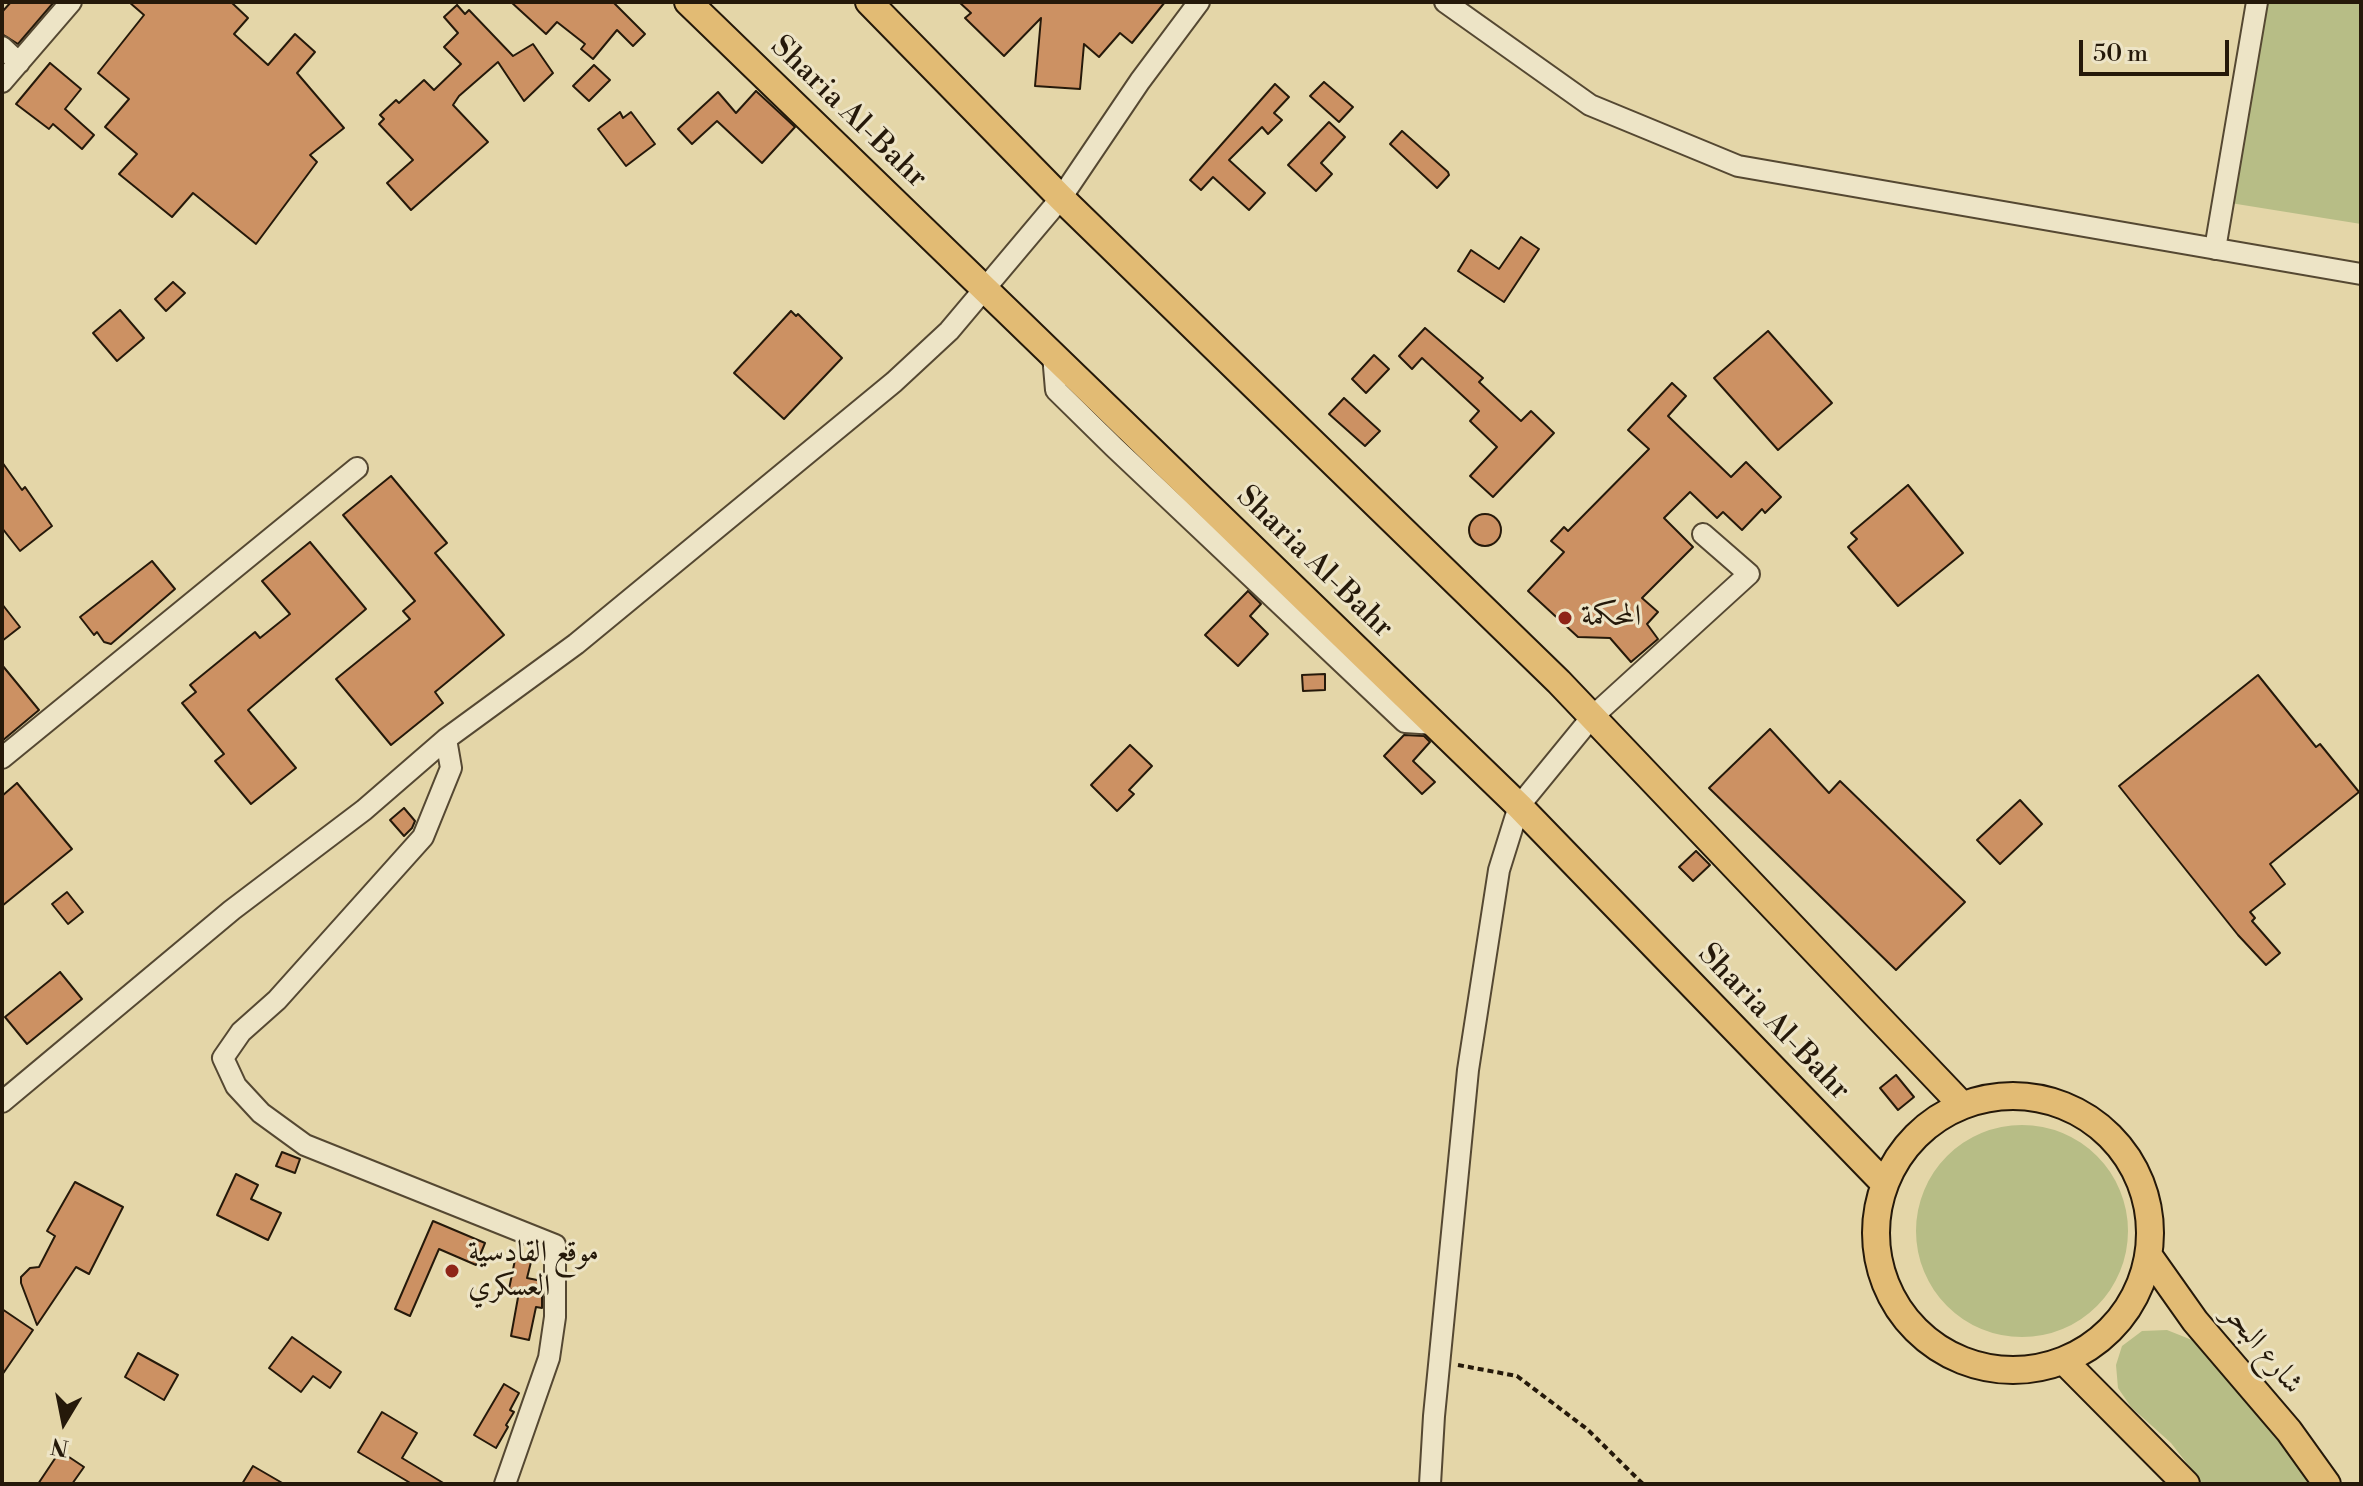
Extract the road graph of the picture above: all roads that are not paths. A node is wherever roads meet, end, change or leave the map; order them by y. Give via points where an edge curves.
1 (71, 2) edge
2 (688, 2) edge
3 (869, 2) edge
4 (1199, 2) edge
5 (2257, 2) edge
6 (1451, 4) edge
7 (2, 47) edge
8 (19, 63) junction
9 (2, 82) edge
10 (1061, 198) junction
11 (2215, 249) junction
12 (2361, 274) edge
13 (986, 289) junction
14 (357, 468) dead end
15 (1703, 534) dead end
16 (1591, 718) junction
17 (446, 739) junction
18 (2, 758) edge
19 (1519, 806) junction
20 (2, 1102) edge
21 (1962, 1105) junction
22 (1884, 1183) junction
23 (2149, 1256) junction
24 (2064, 1361) junction
25 (506, 1484) edge
26 (1430, 1484) edge
27 (2186, 1484) edge
28 (2327, 1484) edge

1 - 8 street
2 - 13 main road, Sharia Al-Bahr
3 - 10 main road
4 - 10 street
5 - 11 street
6 - 11 street via 1590,105 1738,166
7 - 8 street
8 - 9 street
10 - 13 street
10 - 16 main road
11 - 12 street
13 - 17 street via 894,382 576,644
13 - 19 main road, Sharia Al-Bahr
14 - 18 street
15 - 16 street via 1749,574
16 - 19 street
16 - 21 main road
17 - 20 street
17 - 25 street via 451,768 423,837 277,1000 241,1032 223,1058 236,1086 261,1113 305,1145 555,1245 549,1358
19 - 22 main road, Sharia Al-Bahr
19 - 26 street via 1499,870 1470,1055
21 - 22 main road via 1929,1124 1902,1150
21 - 23 main road via 2002,1096 2044,1099 2082,1114 2114,1140 2138,1175 2149,1214
22 - 24 main road via 1875,1227 1880,1273 1913,1326 1933,1345 1974,1365 2019,1370
23 - 24 main road via 2133,1300 2104,1336
23 - 28 main road, شارع البحر
24 - 27 main road

